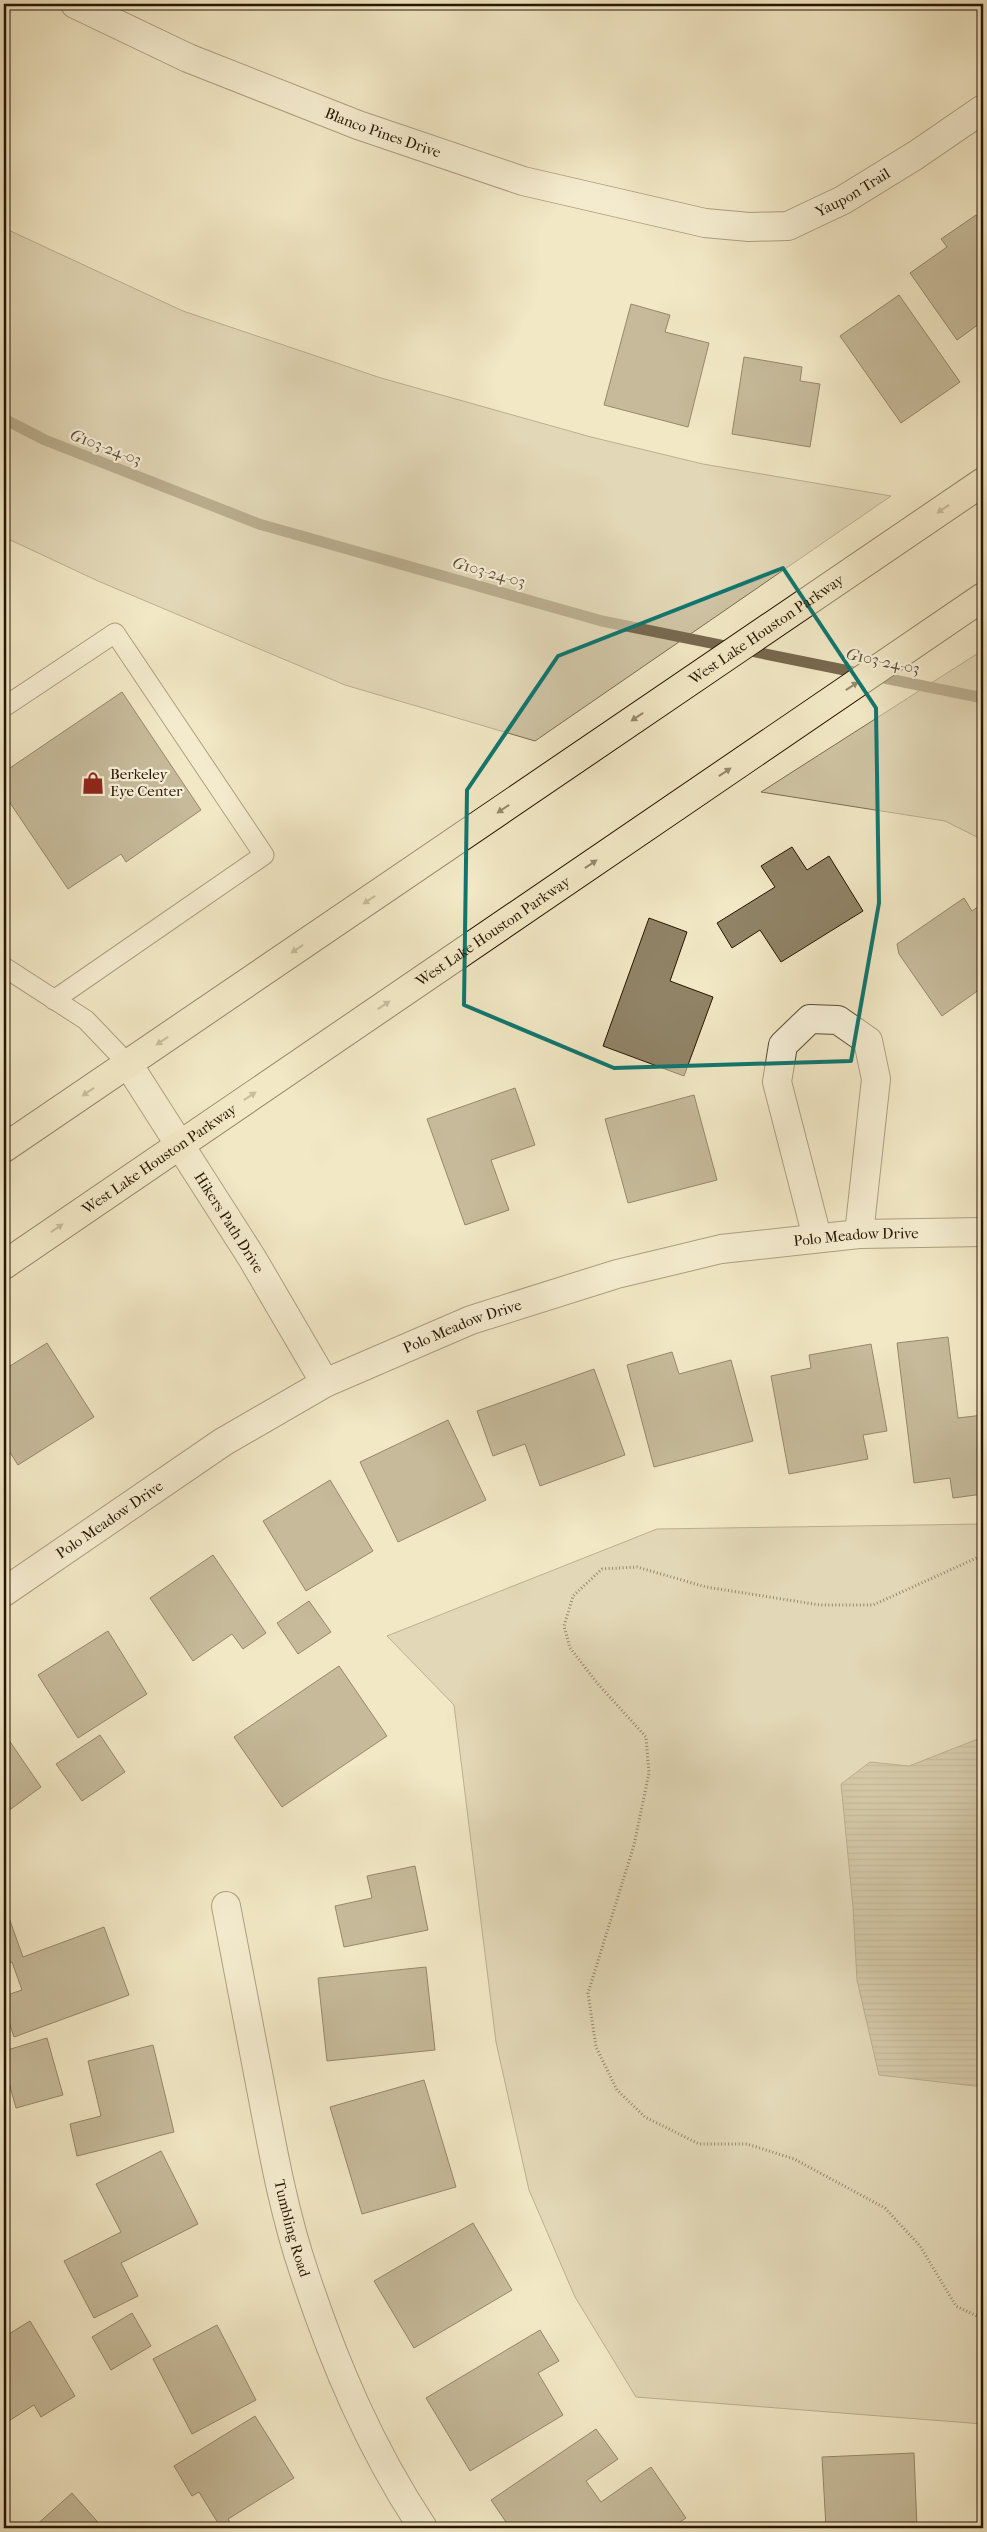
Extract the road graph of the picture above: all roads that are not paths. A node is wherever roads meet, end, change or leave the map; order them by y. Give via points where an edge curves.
1 (75, 4) edge
2 (983, 109) edge
3 (704, 223) joint
4 (983, 482) edge
5 (983, 597) edge
6 (4, 707) edge
7 (4, 967) edge
8 (54, 1000) junction
9 (128, 1064) junction
10 (181, 1143) junction
11 (4, 1148) edge
12 (983, 1232) edge
13 (859, 1234) junction
14 (818, 1238) junction
15 (4, 1265) edge
16 (325, 1383) junction
17 (4, 1592) edge
18 (226, 1906) dead end
19 (423, 2528) edge

1 - 3 street, Blanco Pines Drive via 188,58 358,125 523,181
2 - 3 street, Yaupon Trail via 844,200 788,226
4 -> 9 main road, West Lake Houston Parkway
10 -> 5 main road, West Lake Houston Parkway
6 - 8 lane via 115,634 264,855
7 - 8 lane
8 - 9 lane via 86,1020
9 - 10 street, Hikers Path Drive
9 -> 11 main road, West Lake Houston Parkway
15 -> 10 main road, West Lake Houston Parkway
10 - 16 street, Hikers Path Drive
12 - 13 street, Polo Meadow Drive
13 - 14 street, Polo Meadow Drive
13 - 14 street via 876,1079 868,1041 838,1020 810,1019 782,1045 777,1082
14 - 16 street, Polo Meadow Drive via 721,1249 541,1296 471,1320
16 - 17 street, Polo Meadow Drive via 223,1442
18 - 19 street, Tumbling Road via 277,2171 303,2271 361,2422 396,2488

